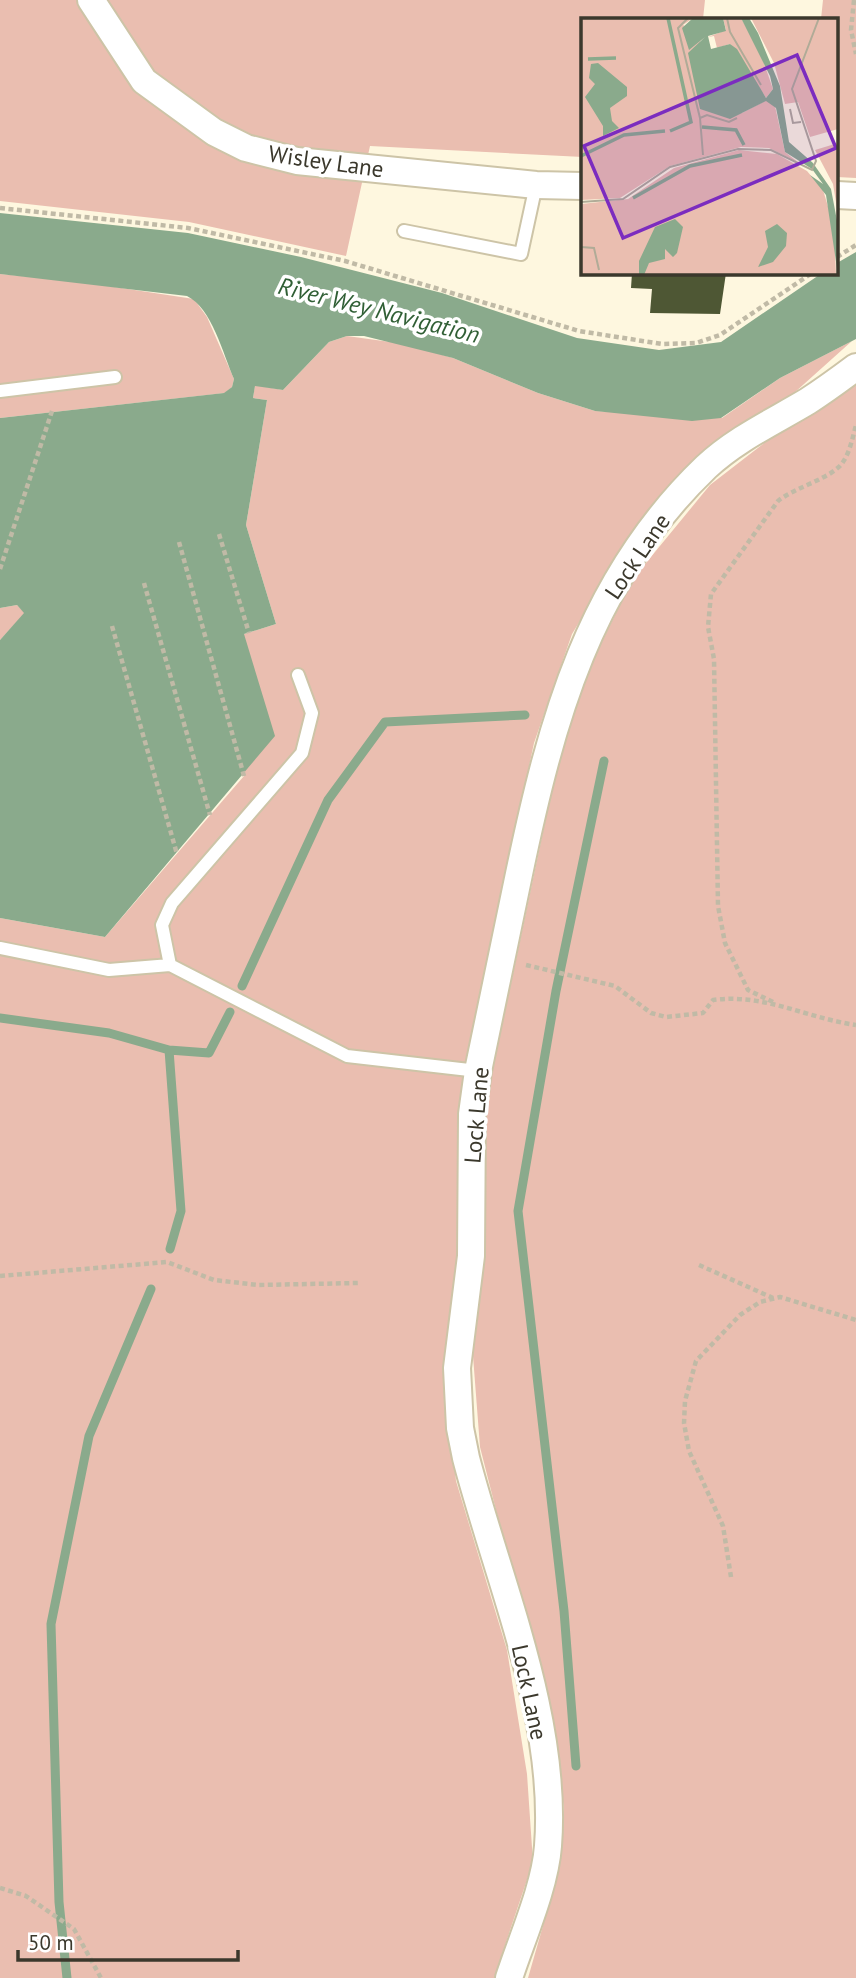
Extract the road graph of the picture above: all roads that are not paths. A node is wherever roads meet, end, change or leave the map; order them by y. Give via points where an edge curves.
1 (91, 0) edge
2 (536, 184) junction
3 (581, 186) edge
4 (838, 195) edge
5 (856, 196) edge
6 (404, 231) dead end
7 (856, 368) edge
8 (115, 377) dead end
9 (0, 391) edge
10 (298, 675) dead end
11 (0, 948) edge
12 (170, 965) junction
13 (478, 1071) junction
14 (509, 1978) edge

1 - 2 street, Wisley Lane via 144,81 214,132 246,148 297,161
2 - 3 street, Wisley Lane
2 - 6 lane via 521,254
4 - 5 street
7 - 13 street, Lock Lane via 708,465 659,519 614,582 572,672 541,771
8 - 9 lane
10 - 12 lane via 312,713 302,753 172,903 162,925
11 - 12 lane via 109,970
12 - 13 lane via 347,1056
13 - 14 street, Lock Lane via 472,1114 471,1256 457,1368 460,1428 524,1652 544,1757 548,1815 542,1874

